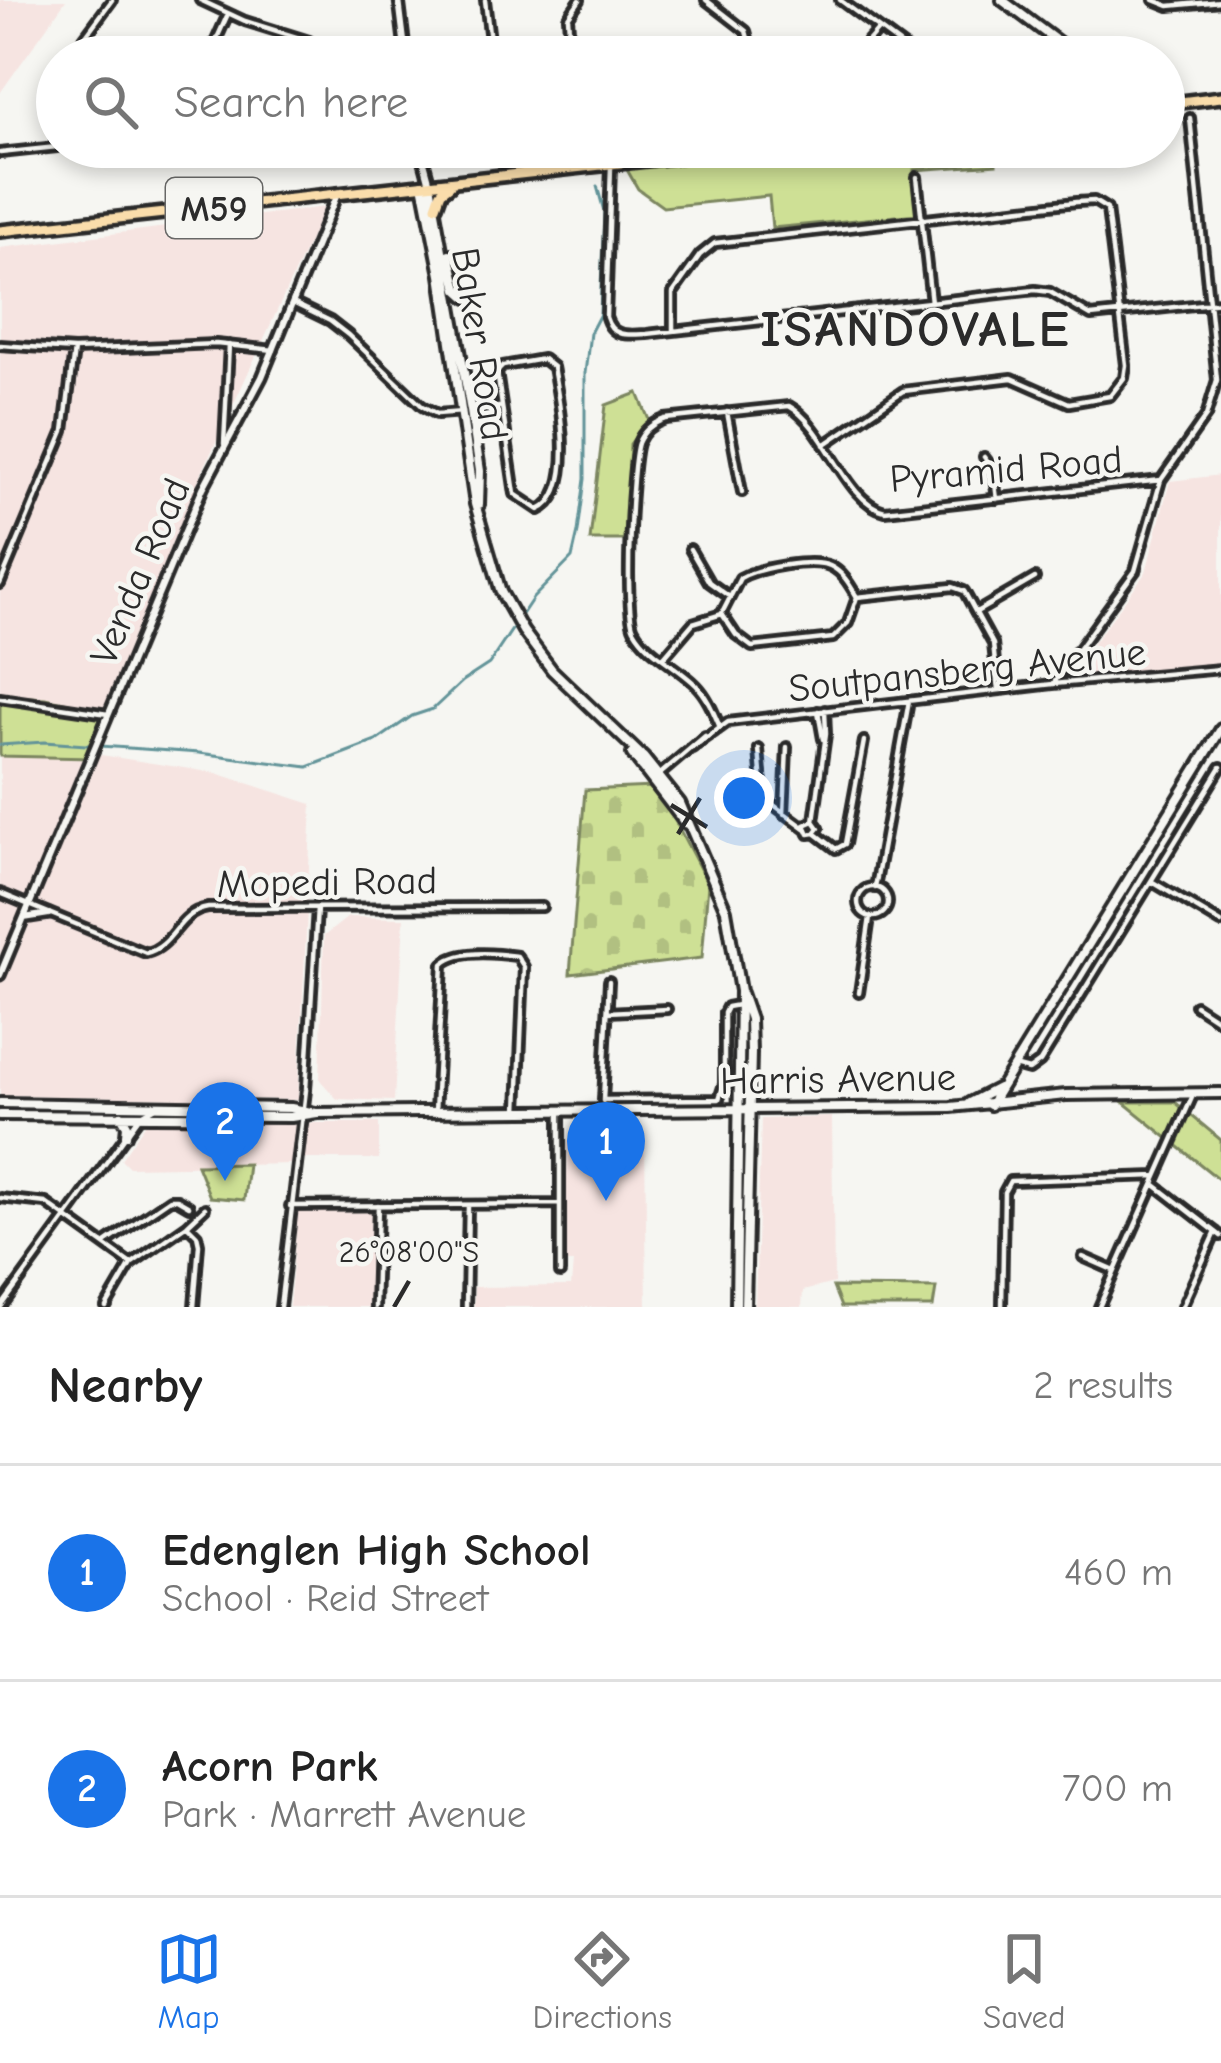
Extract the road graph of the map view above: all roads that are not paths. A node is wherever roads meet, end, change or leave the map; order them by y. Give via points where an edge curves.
1 (112, 0) edge
2 (200, 0) edge
3 (399, 0) edge
4 (484, 0) edge
5 (580, 0) edge
6 (706, 0) edge
7 (840, 0) edge
8 (1002, 0) edge
9 (1154, 0) edge
10 (1221, 1) edge
11 (228, 14) junction
12 (879, 28) junction
13 (86, 36) edge
14 (218, 36) edge
15 (294, 36) edge
16 (403, 36) edge
17 (489, 36) edge
18 (570, 36) edge
19 (747, 36) edge
20 (872, 36) edge
21 (889, 36) edge
22 (1050, 36) edge
23 (1221, 97) edge
24 (1185, 101) edge
25 (1190, 118) dead end
26 (36, 149) edge
27 (0, 153) edge
28 (424, 168) edge
29 (576, 168) edge
30 (611, 168) edge
31 (916, 177) dead end
32 (455, 182) junction
33 (427, 184) junction
34 (338, 194) junction
35 (436, 206) junction
36 (921, 219) junction
37 (0, 231) edge
38 (445, 248) junction
39 (467, 298) dead end
40 (931, 302) junction
41 (1221, 302) edge
42 (292, 303) junction
43 (1211, 304) junction
44 (1120, 314) junction
45 (673, 332) junction
46 (0, 345) edge
47 (229, 345) junction
48 (74, 350) junction
49 (274, 350) junction
50 (1219, 381) edge
51 (501, 406) junction
52 (467, 411) junction
53 (727, 412) junction
54 (224, 444) junction
55 (824, 445) junction
56 (984, 457) dead end
57 (1161, 480) junction
58 (742, 492) dead end
59 (997, 499) junction
60 (690, 549) dead end
61 (1035, 578) dead end
62 (0, 584) edge
63 (728, 596) junction
64 (857, 597) junction
65 (977, 611) junction
66 (722, 614) junction
67 (663, 658) junction
68 (1221, 669) edge
69 (1053, 684) junction
70 (998, 690) junction
71 (0, 698) edge
72 (909, 700) junction
73 (821, 711) junction
74 (108, 714) junction
75 (719, 725) junction
76 (1221, 729) edge
77 (863, 741) dead end
78 (787, 747) dead end
79 (759, 748) dead end
80 (1221, 767) edge
81 (657, 777) junction
82 (784, 814) junction
83 (814, 821) junction
84 (805, 828) junction
85 (815, 833) junction
86 (1151, 881) junction
87 (875, 888) junction
88 (0, 893) edge
89 (29, 905) junction
90 (542, 907) dead end
91 (317, 908) junction
92 (49, 914) junction
93 (870, 917) junction
94 (24, 918) junction
95 (1220, 920) edge
96 (0, 975) edge
97 (609, 981) dead end
98 (740, 991) junction
99 (859, 993) dead end
100 (739, 1005) junction
101 (1195, 1005) dead end
102 (668, 1009) dead end
103 (608, 1012) junction
104 (1221, 1022) edge
105 (1014, 1066) junction
106 (1003, 1082) junction
107 (1194, 1093) junction
108 (1221, 1093) edge
109 (1027, 1100) junction
110 (0, 1103) edge
111 (117, 1103) junction
112 (170, 1105) junction
113 (602, 1105) junction
114 (990, 1106) junction
115 (960, 1107) junction
116 (745, 1108) junction
117 (518, 1111) junction
118 (560, 1111) junction
119 (435, 1112) junction
120 (302, 1113) junction
121 (0, 1115) edge
122 (121, 1115) junction
123 (140, 1116) junction
124 (126, 1135) junction
125 (1157, 1176) junction
126 (1154, 1184) junction
127 (0, 1198) edge
128 (468, 1203) junction
129 (558, 1204) junction
130 (377, 1205) junction
131 (189, 1206) dead end
132 (290, 1206) junction
133 (205, 1208) dead end
134 (66, 1217) junction
135 (188, 1225) junction
136 (1218, 1234) edge
137 (104, 1244) junction
138 (1083, 1256) dead end
139 (131, 1264) junction
140 (1115, 1271) junction
141 (560, 1274) dead end
142 (2, 1307) edge
143 (106, 1307) edge
144 (194, 1307) edge
145 (280, 1307) edge
146 (375, 1307) edge
147 (466, 1307) edge
148 (741, 1307) edge
149 (1002, 1307) edge
150 (1099, 1307) edge
151 (1182, 1307) edge

1 - 13 street
2 - 11 street
3 - 16 street
4 - 17 street
5 - 18 street via 568,17
6 - 19 street
7 - 12 street
8 - 22 main road
9 - 10 street via 1169,7
11 - 14 street
11 - 15 street
12 - 20 street
12 - 21 street
23 - 24 main road
25 - 43 street, Pyramid Road
26 - 27 street
28 - 33 street
29 - 32 main road, M59
30 - 45 street via 606,317 626,335
31 - 36 street
32 - 33 main road, M59
32 - 35 main road
33 - 34 main road, M59
33 - 35 main road, Baker Road
33 - 52 main road, Baker Road
34 - 37 main road, M59
34 - 42 street, Venda Road
35 - 38 main road, Baker Road
36 - 40 street
36 - 44 street via 1094,201 1107,209
36 - 45 street via 711,244 673,293
38 - 39 main road
38 - 52 main road, Baker Road
40 - 44 street via 1040,290 1088,315
40 - 45 street
41 - 43 street
42 - 49 street, Venda Road
42 - 52 street via 348,335 422,406 437,414
43 - 44 street
43 - 50 street, Pyramid Road
44 - 55 street via 1126,370 1106,398 1070,403 1012,378 903,391
46 - 48 street
47 - 48 street
47 - 49 street
47 - 54 street
48 - 62 street via 64,430
49 - 54 street, Venda Road
50 - 57 street, Pyramid Road via 1206,416
51 - 51 street via 500,367 550,362 566,453 545,509 515,494
51 - 52 street, Baker Road
52 - 81 main road, Baker Road via 478,512 512,613 566,686
53 - 55 street, Pyramid Road via 790,406
53 - 58 street
53 - 67 street, Pyramid Road via 658,421 637,446 628,612 636,634
54 - 74 street, Venda Road
55 - 59 street, Pyramid Road via 878,510
56 - 59 street
57 - 59 street, Pyramid Road
57 - 69 street via 1131,578
60 - 63 street
61 - 65 street
63 - 64 street via 752,571 821,563 842,574
63 - 66 street
64 - 65 street via 956,587
64 - 66 street via 832,638 765,648 742,641
65 - 70 street via 993,644
66 - 67 street via 693,623
67 - 75 street, Pyramid Road via 698,686
68 - 69 street, Soutpansberg Avenue
69 - 70 street, Soutpansberg Avenue
70 - 72 street, Soutpansberg Avenue
71 - 74 street
72 - 73 street, Soutpansberg Avenue
72 - 87 street
73 - 75 street, Soutpansberg Avenue
73 - 83 street
74 - 89 street, Venda Road
75 - 81 street
76 - 105 main road, Harris Avenue
77 - 85 street via 844,846 836,850
78 - 82 street
79 - 82 street via 761,794
80 - 86 street
81 - 98 main road, Baker Road via 684,811 726,910
82 - 84 street
83 - 84 street
83 - 85 street
84 - 85 street
86 - 95 street
86 - 105 street via 1040,1061 1030,1070
87 - 93 street via 858,899
87 - 93 street via 888,902
88 - 89 street, Mopedi Road
89 - 92 street, Mopedi Road
89 - 94 street, Venda Road
90 - 91 street, Mopedi Road
91 - 92 street, Mopedi Road via 194,910 163,946 146,952
91 - 120 street
92 - 94 street
93 - 99 street
94 - 96 street, Venda Road
97 - 103 street
98 - 100 main road, Baker Road
98 - 116 main road, Baker Road via 750,1019
100 - 113 street via 724,1013 719,1100
100 - 116 main road, Baker Road
101 - 104 street
102 - 103 street
103 - 113 street
105 - 106 main road, Harris Avenue
106 - 109 main road via 1010,1095
106 - 114 main road, Harris Avenue
106 - 115 main road
107 - 108 main road
107 - 109 main road
107 - 125 street
109 - 114 main road
110 - 111 main road, Harris Avenue
111 - 112 main road, Harris Avenue
111 - 123 street, Harris Avenue
112 - 120 main road, Harris Avenue
112 - 123 street
113 - 116 main road, Harris Avenue
113 - 118 main road, Harris Avenue
114 - 115 main road, Harris Avenue
115 - 116 main road, Harris Avenue
116 - 148 main road, Baker Road
117 - 118 main road, Harris Avenue
117 - 119 main road, Harris Avenue
117 - 119 street via 524,967 517,956 487,955 443,964
118 - 129 street
119 - 120 main road, Harris Avenue
120 - 123 main road, Harris Avenue
120 - 132 street
121 - 122 main road, Harris Avenue
122 - 123 main road, Harris Avenue
122 - 124 main road
123 - 124 street
124 - 134 street
125 - 126 street
125 - 149 street via 1007,1184
126 - 136 street
126 - 140 street
127 - 134 street via 37,1199
128 - 129 street
128 - 130 street
128 - 147 street
129 - 141 street
130 - 132 street
130 - 146 street
131 - 137 street via 170,1199
132 - 145 street
133 - 135 street
134 - 137 street
134 - 142 street
135 - 139 street
135 - 144 street via 199,1244
136 - 151 street
137 - 139 street
138 - 140 street
139 - 143 street
140 - 150 street

